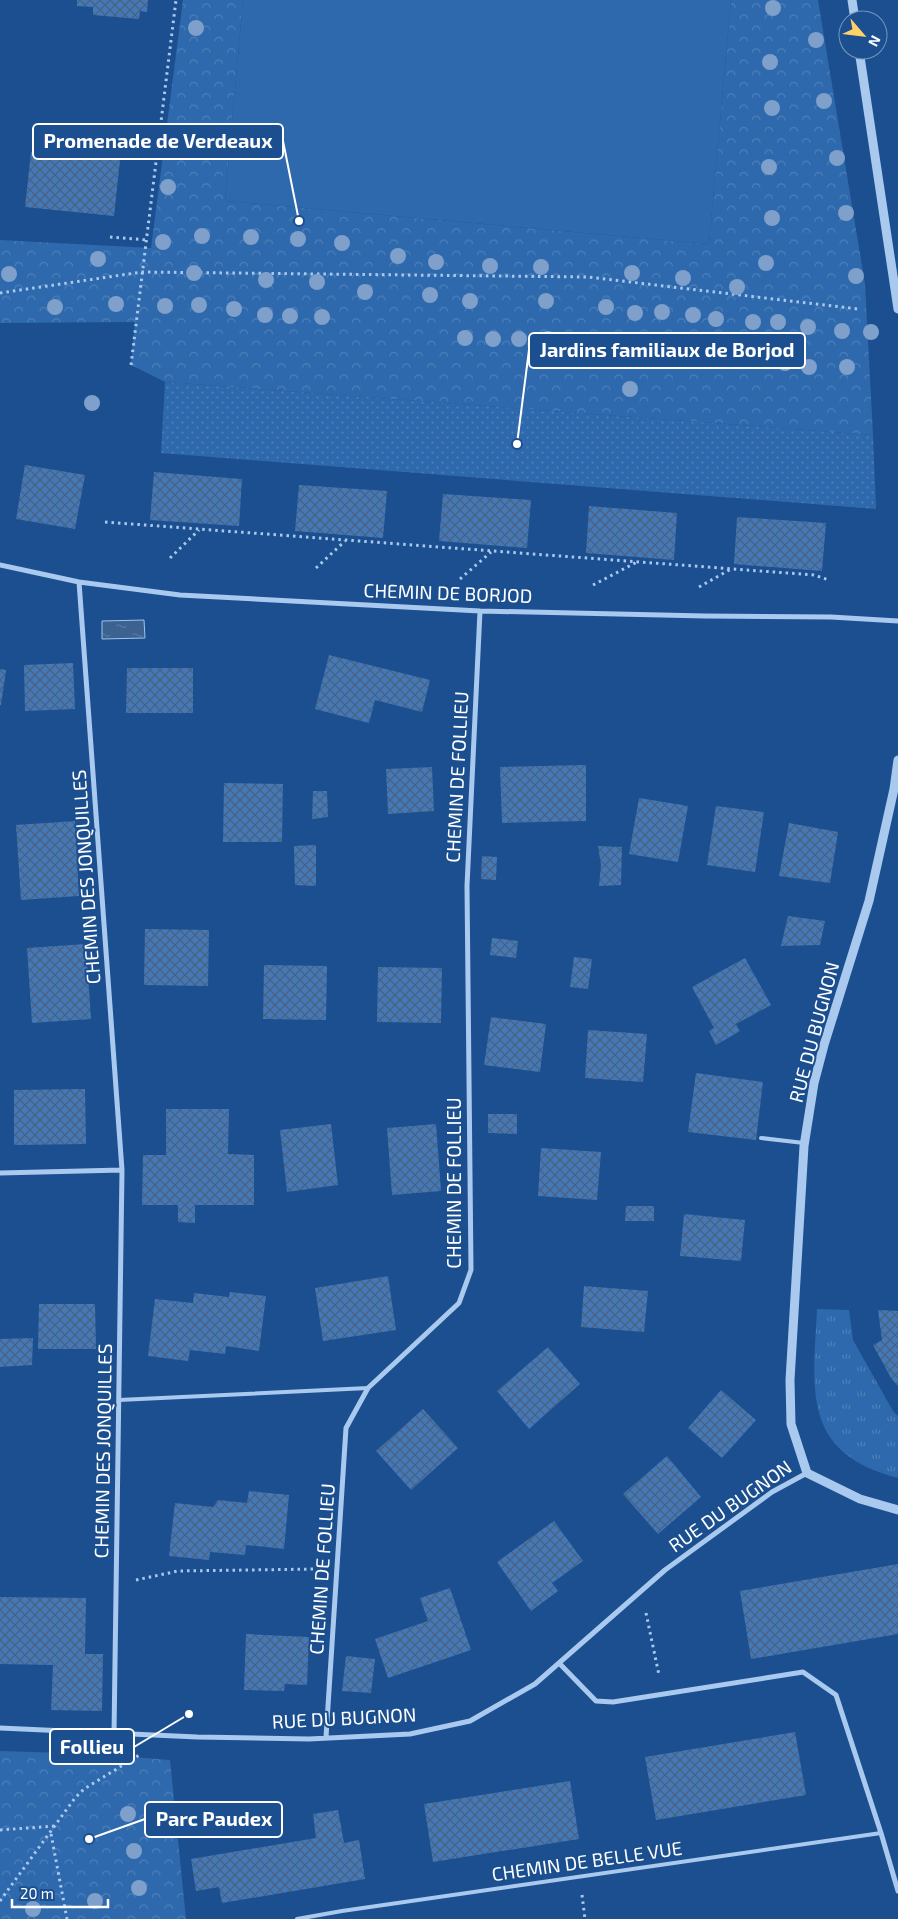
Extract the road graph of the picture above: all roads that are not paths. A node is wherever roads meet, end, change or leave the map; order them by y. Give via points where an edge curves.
1 (861, 60) edge
2 (898, 309) edge
3 (0, 565) edge
4 (79, 582) junction
5 (480, 611) junction
6 (898, 621) edge
7 (898, 760) edge
8 (761, 1138) dead end
9 (804, 1143) junction
10 (122, 1170) junction
11 (0, 1173) edge
12 (368, 1388) junction
13 (119, 1400) junction
14 (807, 1473) junction
15 (898, 1510) edge
16 (559, 1663) junction
17 (0, 1728) edge
18 (114, 1734) junction
19 (326, 1737) junction
20 (881, 1834) junction
21 (898, 1891) edge
22 (298, 1919) edge

1 - 2 street
3 - 4 street, CHEMIN DE BORJOD
4 - 5 street, CHEMIN DE BORJOD via 180,595
4 - 10 street, CHEMIN DES JONQUILLES
5 - 6 street, CHEMIN DE BORJOD
5 - 12 street, CHEMIN DE FOLLIEU via 467,886 471,1270 459,1304
7 - 9 street, RUE DU BUGNON via 869,901 824,1045
8 - 9 lane
9 - 14 street, RUE DU BUGNON via 790,1380 791,1424
10 - 11 street
10 - 13 street, CHEMIN DES JONQUILLES
12 - 13 lane
12 - 19 street, CHEMIN DE FOLLIEU via 346,1428
13 - 18 street, CHEMIN DES JONQUILLES
14 - 15 street via 860,1499
14 - 16 street, RUE DU BUGNON via 772,1492 666,1570
16 - 19 street, RUE DU BUGNON via 535,1684 470,1722 410,1734
16 - 20 street via 596,1701 613,1702 803,1672 836,1695
17 - 18 street, RUE DU BUGNON
18 - 19 street, RUE DU BUGNON
20 - 21 street
20 - 22 lane, CHEMIN DE BELLE VUE

